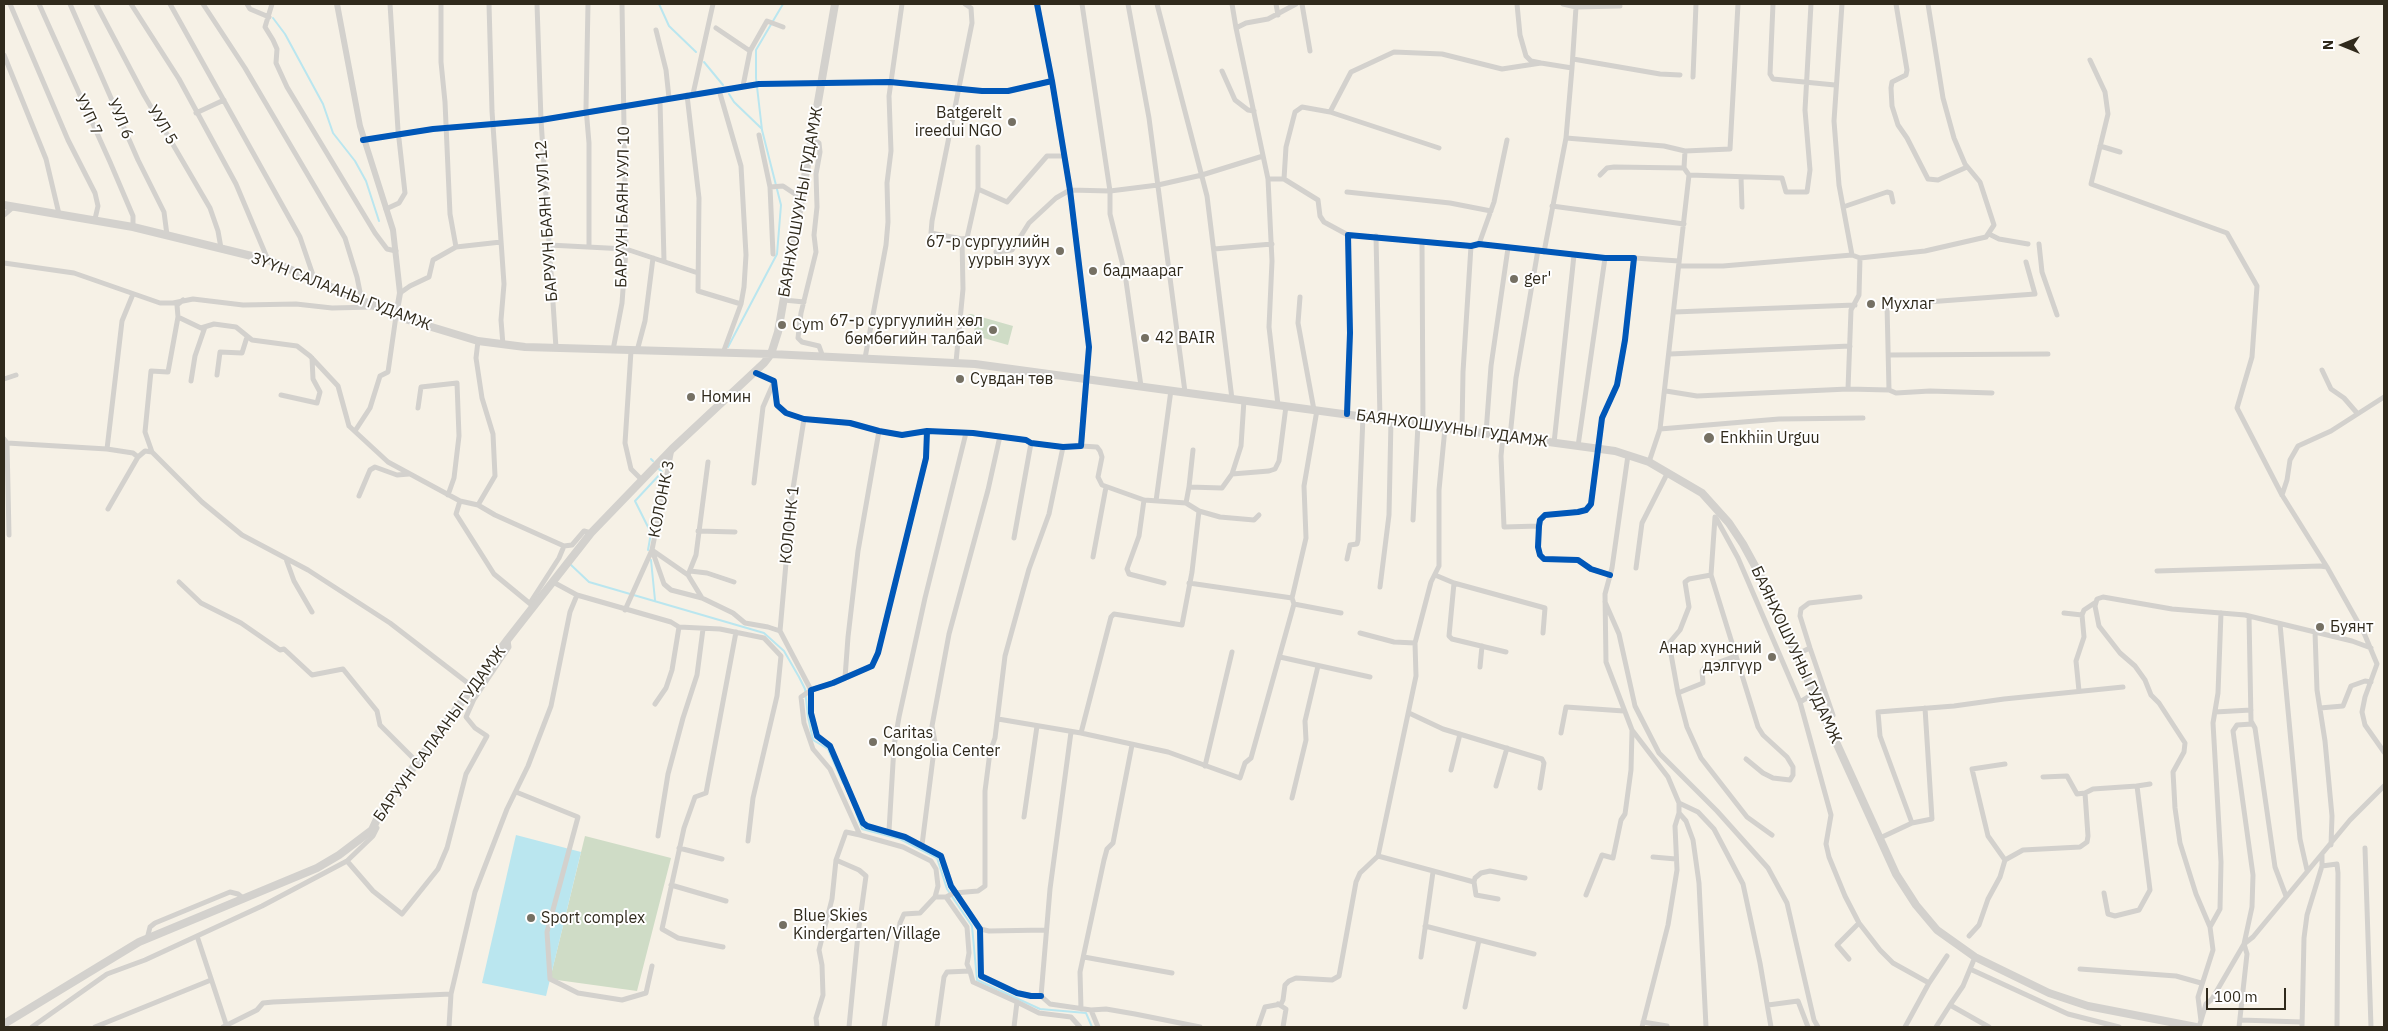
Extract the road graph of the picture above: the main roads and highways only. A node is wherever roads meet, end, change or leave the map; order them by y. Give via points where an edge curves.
1 (835, 4) edge
2 (4, 205) edge
3 (771, 354) junction
4 (4, 1024) edge
5 (2199, 1025) edge

1 - 3 main road, БАЯНХОШУУНЫ ГУДАМЖ via 784,300
2 - 3 main road, ЗҮҮН САЛААНЫ ГУДАМЖ via 96,219 268,260 396,316 478,341 556,348
3 - 4 main road, БАРУУН САЛААНЫ ГУДАМЖ via 756,373 672,449 590,533 532,605 386,804 372,830 317,868 147,939
3 - 5 main road, БАЯНХОШУУНЫ ГУДАМЖ via 956,362 1600,449 1649,462 1702,493 1729,523 1752,561 1896,874 1937,930 1975,957 2049,993 2088,1006

